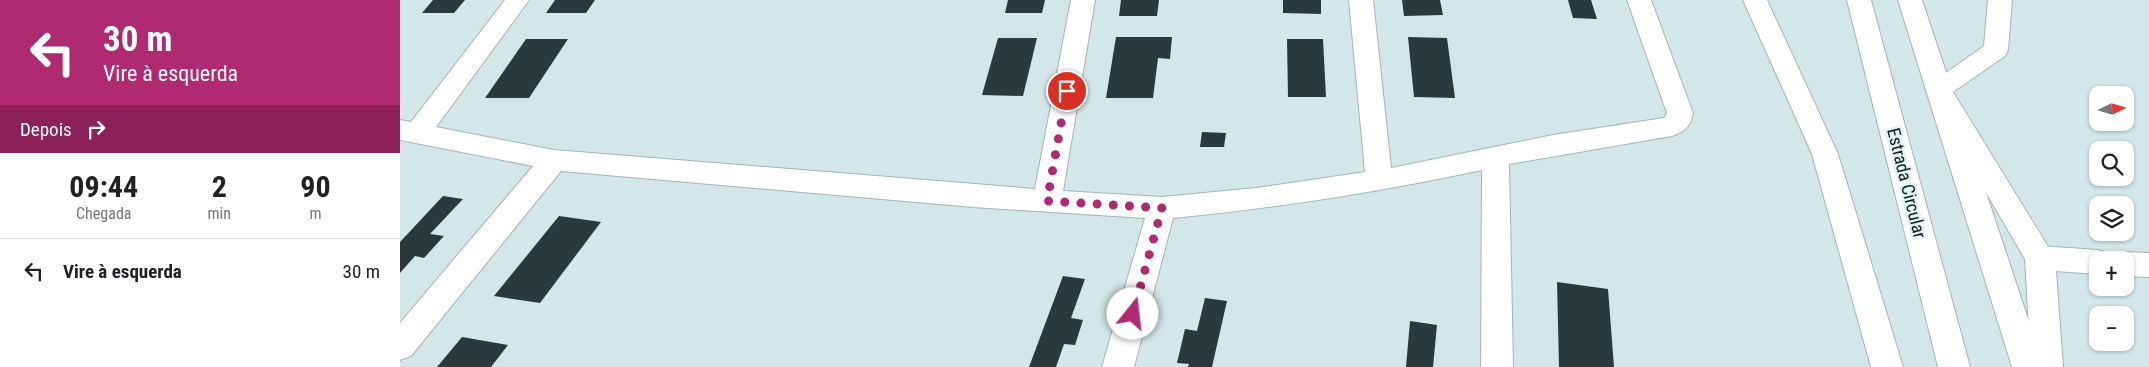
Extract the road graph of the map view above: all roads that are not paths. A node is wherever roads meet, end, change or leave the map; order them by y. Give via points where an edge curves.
1 (517, 0) edge
2 (1083, 0) edge
3 (1361, 0) edge
4 (1639, 0) edge
5 (1755, 0) edge
6 (1859, 0) edge
7 (1910, 0) edge
8 (2000, 0) edge
9 (1939, 90) junction
10 (409, 132) edge
11 (1495, 156) junction
12 (554, 160) junction
13 (1379, 181) junction
14 (1047, 201) junction
15 (1162, 208) junction
16 (2040, 258) junction
17 (2089, 261) edge
18 (2134, 264) edge
19 (2149, 265) edge
20 (400, 346) edge
21 (1118, 367) edge
22 (1497, 367) edge
23 (1887, 367) edge
24 (1954, 367) edge
25 (2028, 367) edge
26 (2047, 367) edge

1 - 10 main road
2 - 14 main road
3 - 13 main road
4 - 11 main road via 1680,112 1676,124
5 - 23 main road via 1825,154
6 - 24 main road, Estrada Circular
7 - 9 main road
8 - 9 main road via 1996,50
9 - 16 main road
9 - 25 main road
10 - 12 main road
11 - 13 main road
11 - 22 main road
12 - 14 main road
12 - 20 main road
13 - 15 main road via 1256,199
14 - 15 main road
15 - 21 main road
16 - 17 main road
16 - 26 main road
18 - 19 main road

